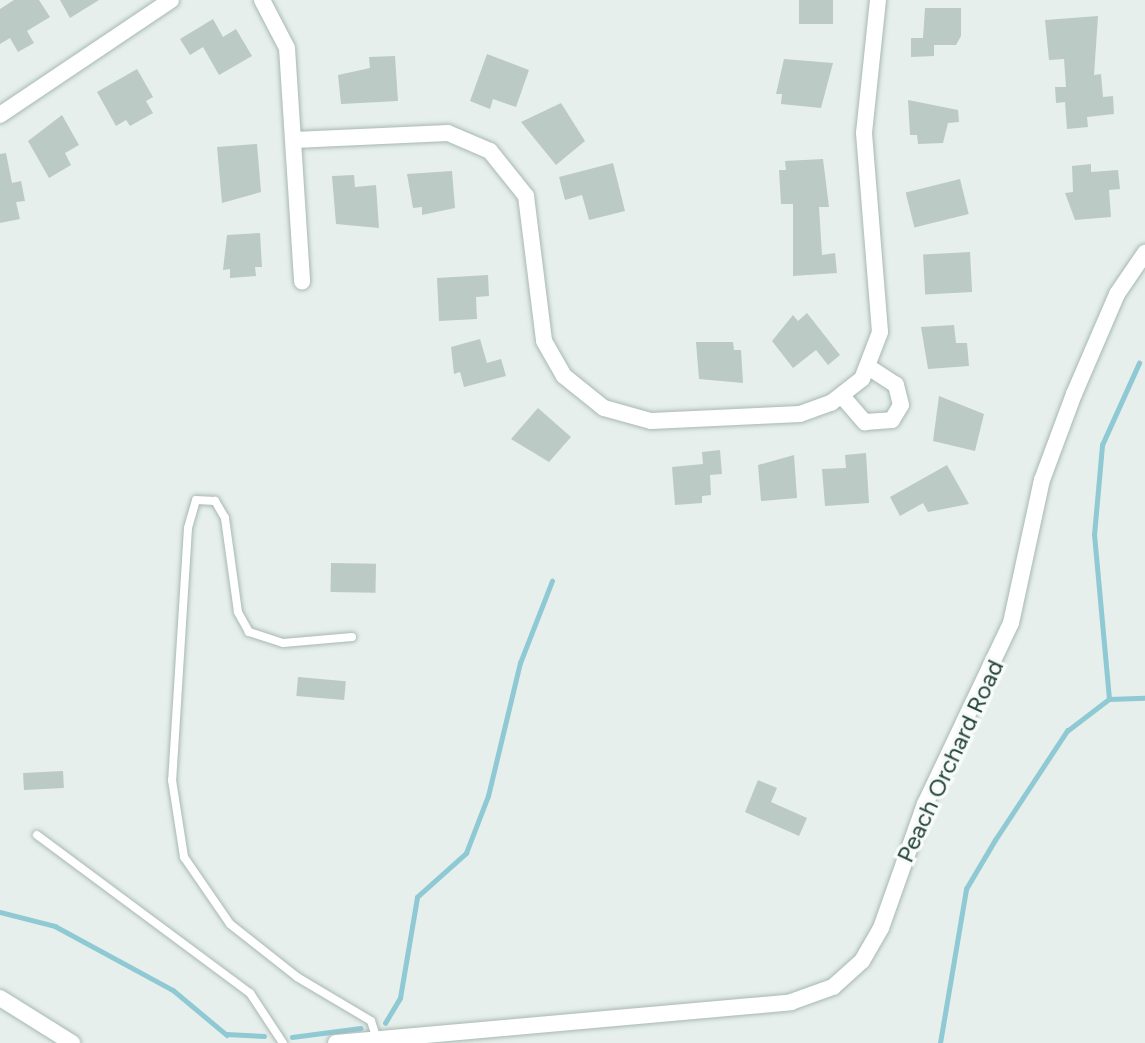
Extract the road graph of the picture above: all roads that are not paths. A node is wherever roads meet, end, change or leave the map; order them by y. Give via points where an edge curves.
1 (171, 0) edge
2 (262, 0) edge
3 (878, 0) edge
4 (0, 115) edge
5 (294, 140) junction
6 (1145, 253) edge
7 (302, 282) dead end
8 (868, 367) junction
9 (842, 396) junction
10 (352, 637) dead end
11 (37, 835) dead end
12 (0, 998) edge
13 (377, 1039) junction
14 (72, 1043) edge
15 (283, 1043) edge
16 (336, 1043) edge

1 - 4 street
2 - 5 street via 287,48
3 - 8 street via 864,133 880,332
5 - 7 street
5 - 9 street via 448,133 490,151 526,196 544,341 564,376 604,408 651,421 800,414
6 - 13 street, Peach Orchard Road via 1117,295 1074,394 1042,480 1011,623 925,804 881,928 862,961 833,987 791,1002
8 - 9 street
8 - 9 street via 896,385 901,405 892,419 865,422
10 - 13 lane via 283,643 249,632 238,612 225,518 215,501 196,500 188,528 172,780 184,857 230,924 297,977 371,1021
11 - 15 lane via 250,993
12 - 14 street
13 - 16 street, Peach Orchard Road

